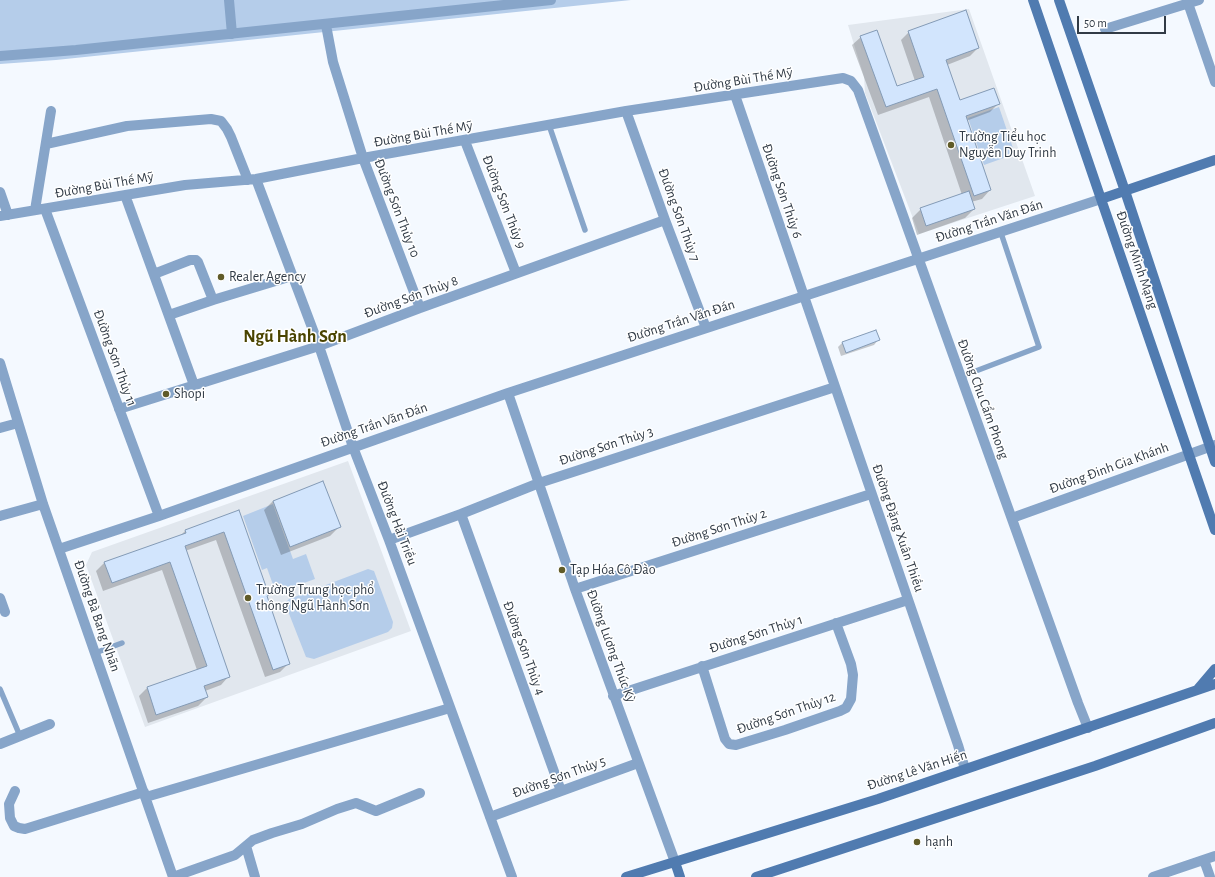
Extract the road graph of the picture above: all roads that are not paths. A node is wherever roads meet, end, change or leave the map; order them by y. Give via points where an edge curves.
1 (229, 0) edge
2 (551, 0) edge
3 (1033, 0) edge
4 (1059, 0) edge
5 (1198, 0) edge
6 (1188, 3) junction
7 (326, 24) junction
8 (1105, 30) dead end
9 (232, 34) junction
10 (0, 56) edge
11 (851, 81) joint
12 (1215, 82) edge
13 (735, 95) junction
14 (51, 111) dead end
15 (626, 111) junction
16 (549, 125) junction
17 (465, 141) junction
18 (46, 144) junction
19 (363, 158) junction
20 (1215, 160) edge
21 (252, 179) junction
22 (1125, 191) junction
23 (0, 192) edge
24 (125, 195) junction
25 (1101, 199) junction
26 (40, 210) junction
27 (4, 216) edge
28 (665, 220) junction
29 (585, 230) dead end
30 (1001, 233) junction
31 (917, 258) junction
32 (516, 273) junction
33 (154, 274) junction
34 (292, 276) junction
35 (804, 296) junction
36 (212, 300) junction
37 (420, 308) junction
38 (169, 315) junction
39 (706, 328) junction
40 (319, 346) junction
41 (0, 363) edge
42 (960, 376) junction
43 (194, 385) junction
44 (835, 387) junction
45 (508, 393) junction
46 (119, 409) junction
47 (18, 423) junction
48 (0, 428) edge
49 (1212, 446) edge
50 (353, 447) junction
51 (1190, 454) junction
52 (1215, 462) edge
53 (539, 483) junction
54 (871, 494) junction
55 (43, 504) junction
56 (461, 514) junction
57 (0, 516) edge
58 (159, 516) junction
59 (1012, 518) junction
60 (1215, 530) edge
61 (389, 540) junction
62 (59, 549) junction
63 (575, 589) junction
64 (0, 598) edge
65 (908, 600) junction
66 (5, 612) dead end
67 (836, 623) junction
68 (122, 643) dead end
69 (95, 653) junction
70 (702, 666) junction
71 (1215, 669) edge
72 (1215, 684) edge
73 (0, 689) edge
74 (1197, 690) junction
75 (613, 696) junction
76 (450, 708) junction
77 (50, 724) dead end
78 (1212, 725) edge
79 (1088, 728) junction
80 (20, 736) junction
81 (0, 744) edge
82 (638, 763) junction
83 (965, 770) junction
84 (15, 791) dead end
85 (561, 791) junction
86 (420, 793) dead end
87 (145, 795) junction
88 (490, 817) junction
89 (246, 846) junction
90 (1215, 856) edge
91 (1204, 860) junction
92 (675, 862) junction
93 (173, 877) edge
94 (255, 877) edge
95 (512, 877) edge
96 (626, 877) edge
97 (680, 877) edge
98 (756, 877) edge
99 (1153, 877) edge
100 (1210, 877) edge

1 - 9 street
2 - 7 street
3 - 25 street, Đường Minh Mạng
4 - 22 street, Đường Minh Mạng
5 - 6 street
6 - 8 street
6 - 12 street
7 - 9 street
7 - 19 street, Đường Sơn Thủy 10 via 333,62
9 - 10 street
11 - 13 street, Đường Bùi Thế Mỹ via 843,78
11 - 31 street, Đường Chu Cẩm Phong via 858,90
13 - 15 street, Đường Bùi Thế Mỹ
13 - 35 street, Đường Sơn Thủy 6
14 - 18 street
15 - 16 street, Đường Bùi Thế Mỹ
15 - 28 street, Đường Sơn Thủy 7
16 - 17 street, Đường Bùi Thế Mỹ
16 - 29 lane
17 - 19 street, Đường Bùi Thế Mỹ
17 - 32 street, Đường Sơn Thủy 9
18 - 21 street, Đường Hải Triều via 127,126 211,119 221,121 227,129
18 - 26 street
19 - 21 street, Đường Bùi Thế Mỹ
19 - 37 street, Đường Sơn Thủy 10
20 - 22 street, Đường Trần Văn Đán
21 - 24 street, Đường Bùi Thế Mỹ
21 - 34 street, Đường Hải Triều
22 - 25 street, Đường Trần Văn Đán
22 - 49 street, Đường Minh Mạng
23 - 27 street
24 - 26 street, Đường Bùi Thế Mỹ
24 - 33 street
25 - 30 street, Đường Trần Văn Đán
25 - 51 street, Đường Minh Mạng
26 - 27 street, Đường Bùi Thế Mỹ
26 - 46 street, Đường Sơn Thủy 11
28 - 32 street, Đường Sơn Thủy 8
28 - 39 street, Đường Sơn Thủy 7
30 - 31 street, Đường Trần Văn Đán
30 - 42 lane via 1039,347
31 - 35 street, Đường Trần Văn Đán
31 - 42 street, Đường Chu Cẩm Phong
32 - 37 street, Đường Sơn Thủy 8
33 - 36 street via 196,260
33 - 38 street
34 - 36 street
34 - 40 street, Đường Hải Triều
35 - 39 street, Đường Trần Văn Đán
35 - 44 street, Đường Đặng Xuân Thiều
36 - 38 street
37 - 40 street, Đường Sơn Thủy 8
38 - 43 street
39 - 45 street, Đường Trần Văn Đán
40 - 43 street, Đường Sơn Thủy 8
40 - 50 street, Đường Hải Triều
41 - 47 street, Đường Bà Bang Nhãn
42 - 59 street, Đường Chu Cẩm Phong
43 - 46 street, Đường Sơn Thủy 8
44 - 53 street, Đường Sơn Thủy 3
44 - 54 street, Đường Đặng Xuân Thiều
45 - 50 street, Đường Trần Văn Đán
45 - 53 street, Đường Lương Thúc Kỳ
46 - 58 street, Đường Sơn Thủy 11
47 - 48 street
47 - 55 street, Đường Bà Bang Nhãn
49 - 51 street, Đường Đinh Gia Khánh
49 - 52 street, Đường Minh Mạng
50 - 58 street, Đường Trần Văn Đán
50 - 61 street, Đường Hải Triều
51 - 59 street, Đường Đinh Gia Khánh
51 - 60 street, Đường Minh Mạng
53 - 56 street, Đường Sơn Thủy 3
53 - 63 street, Đường Lương Thúc Kỳ
54 - 63 street, Đường Sơn Thủy 2
54 - 65 street, Đường Đặng Xuân Thiều
55 - 57 street
55 - 62 street, Đường Bà Bang Nhãn
56 - 61 street, Đường Sơn Thủy 3
56 - 85 street, Đường Sơn Thủy 4
58 - 62 street, Đường Trần Văn Đán
59 - 79 street, Đường Chu Cẩm Phong
61 - 76 street, Đường Hải Triều
62 - 69 street, Đường Bà Bang Nhãn
63 - 75 street, Đường Lương Thúc Kỳ
64 - 66 street
65 - 67 street, Đường Sơn Thủy 1
65 - 83 street, Đường Đặng Xuân Thiều
67 - 70 street, Đường Sơn Thủy 1
67 - 70 street, Đường Sơn Thủy 12 via 853,675 853,690 849,703 840,711 785,730 736,745 729,744 725,739
68 - 69 lane
69 - 87 street, Đường Bà Bang Nhãn
70 - 75 street, Đường Sơn Thủy 1
71 - 74 street
72 - 74 street, Đường Lê Văn Hiến
73 - 80 lane
74 - 79 street, Đường Lê Văn Hiến
75 - 82 street, Đường Lương Thúc Kỳ
76 - 87 street
76 - 88 street, Đường Hải Triều
77 - 80 street
78 - 98 street
79 - 83 street, Đường Lê Văn Hiến
80 - 81 street
82 - 85 street, Đường Sơn Thủy 5
82 - 92 street, Đường Lương Thúc Kỳ
83 - 92 street, Đường Lê Văn Hiến
84 - 87 street via 8,804 10,818 14,826 25,829
85 - 88 street, Đường Sơn Thủy 5
86 - 89 street via 376,811 356,803 254,840
87 - 93 street, Đường Bà Bang Nhãn
88 - 95 street, Đường Hải Triều
89 - 93 street via 235,855
89 - 94 street
90 - 91 street
91 - 99 street
91 - 100 street
92 - 96 street, Đường Lê Văn Hiến
92 - 97 street

